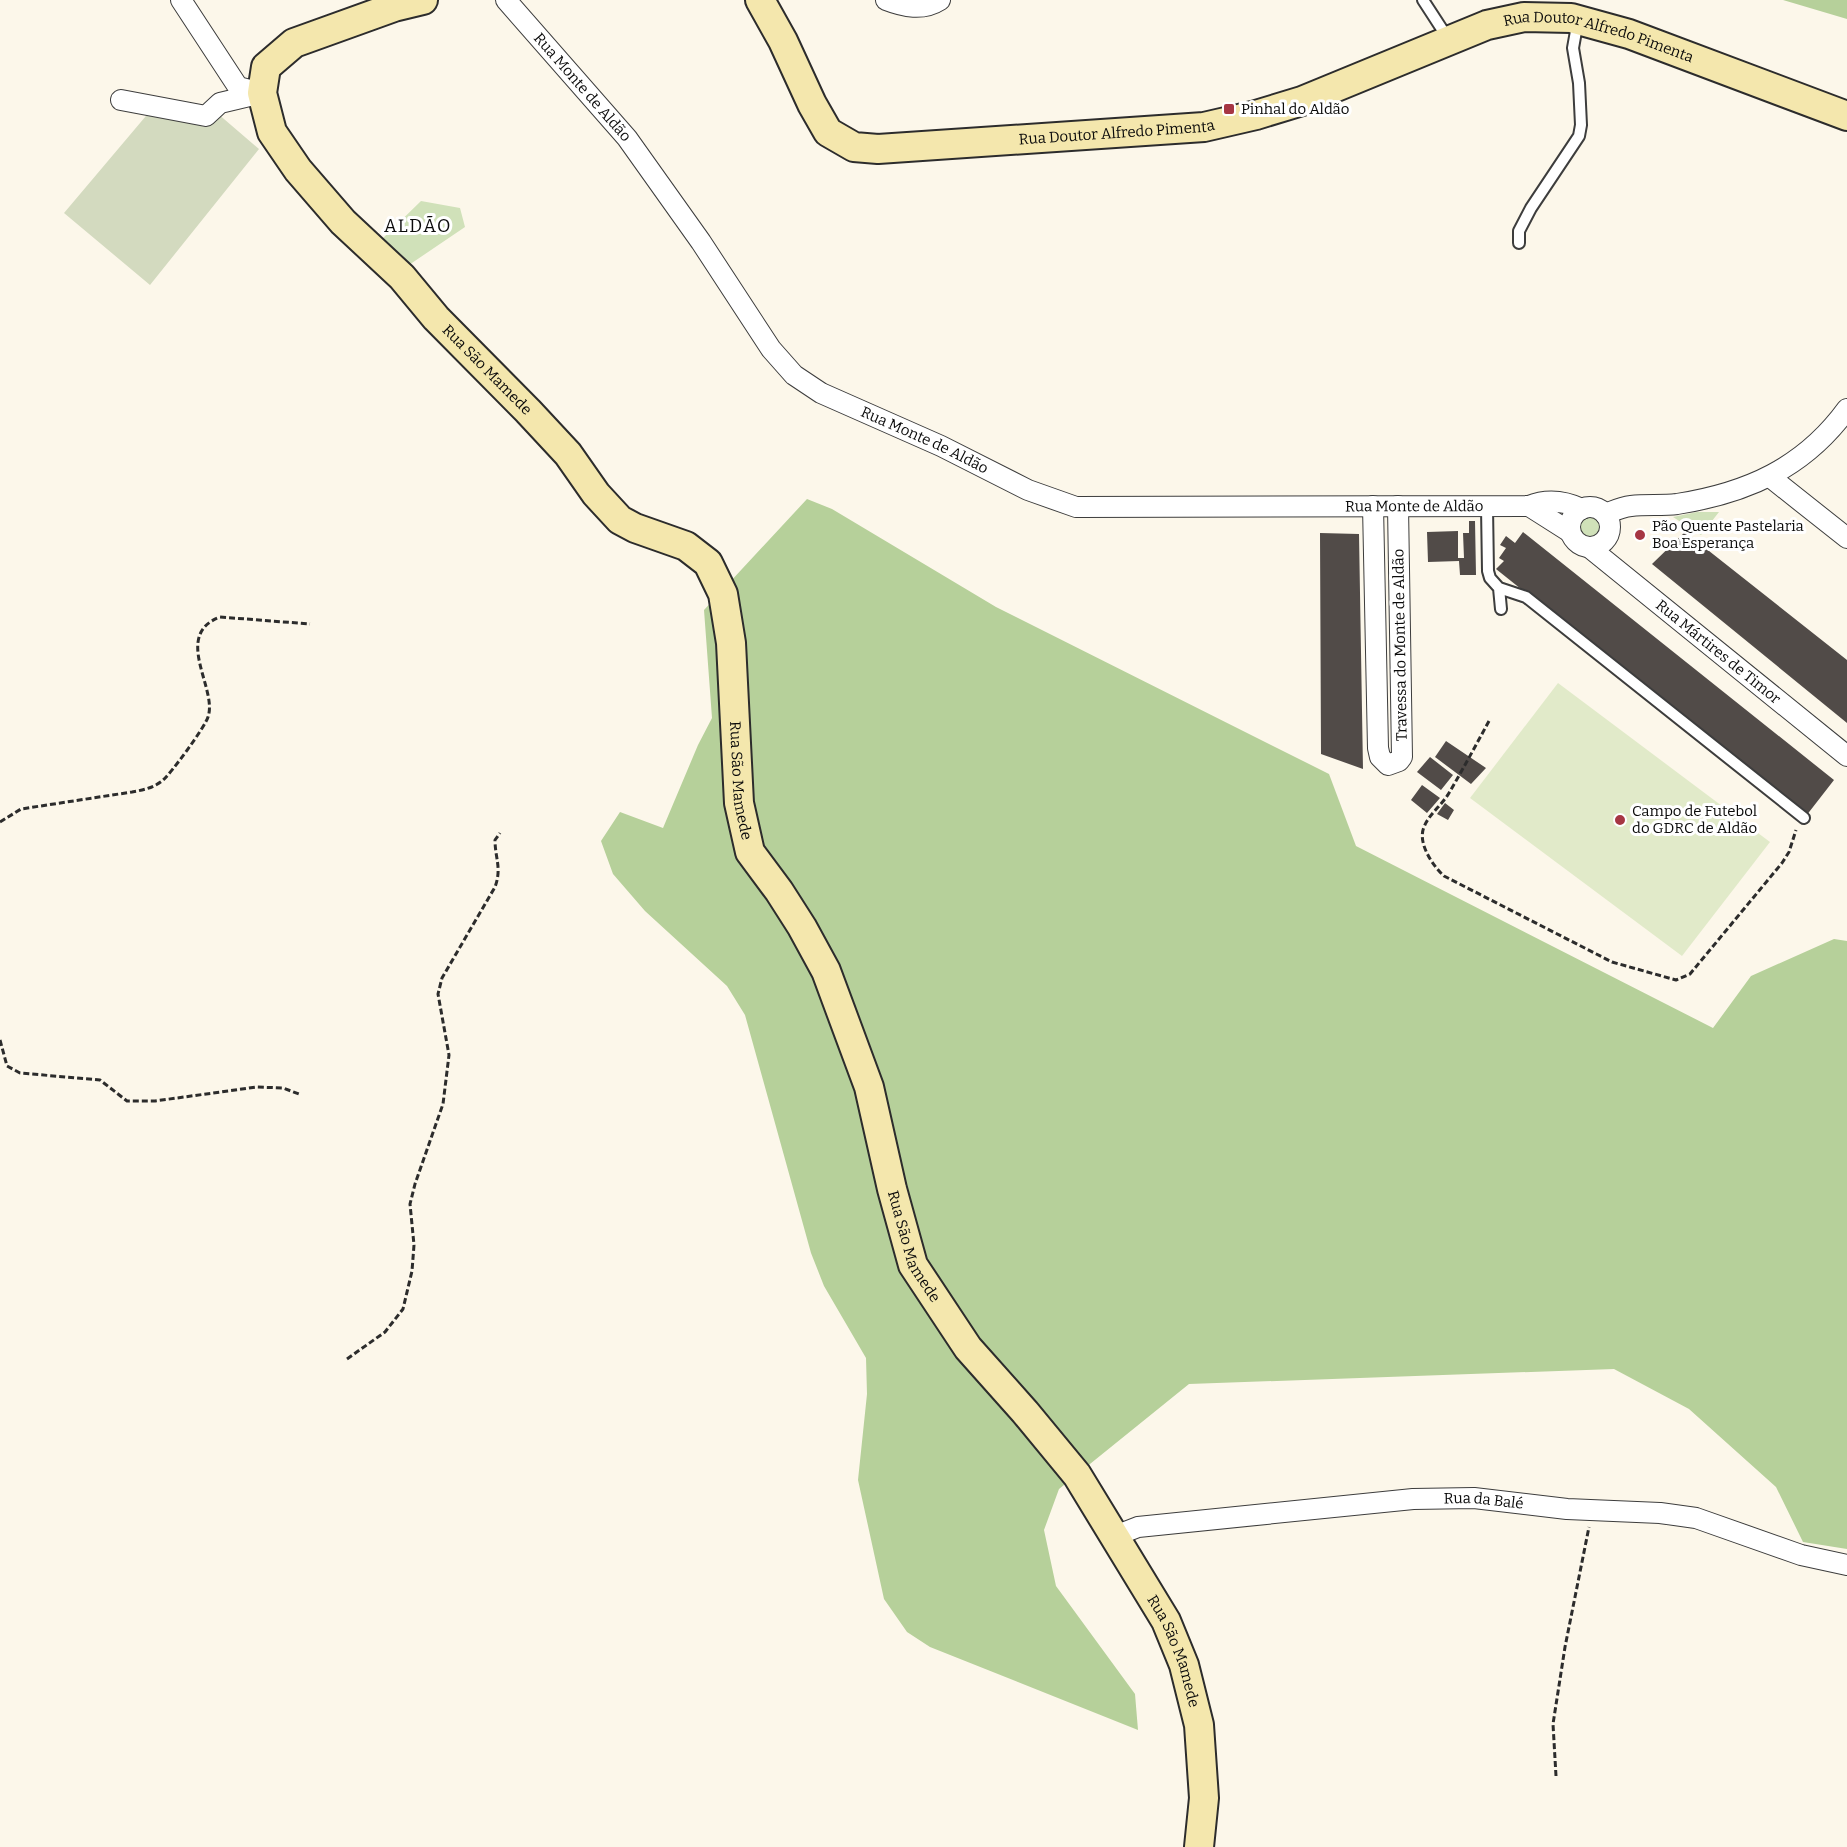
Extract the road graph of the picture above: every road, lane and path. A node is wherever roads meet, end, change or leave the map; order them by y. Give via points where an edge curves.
1 (181, 0) edge
2 (423, 0) edge
3 (506, 0) edge
4 (760, 0) edge
5 (885, 0) edge
6 (940, 0) edge
7 (1423, 0) edge
8 (1578, 20) junction
9 (1449, 41) junction
10 (262, 93) junction
11 (121, 100) dead end
12 (1847, 116) edge
13 (1519, 243) dead end
14 (1847, 409) edge
15 (1770, 477) junction
16 (1373, 506) junction
17 (1398, 506) junction
18 (1487, 507) junction
19 (1529, 507) junction
20 (1582, 509) junction
21 (1605, 514) junction
22 (1570, 532) junction
23 (1847, 538) edge
24 (1590, 548) junction
25 (1499, 588) junction
26 (1501, 609) dead end
27 (310, 624) dead end
28 (1489, 721) dead end
29 (1847, 756) edge
30 (1804, 818) dead end
31 (0, 822) edge
32 (1794, 822) dead end
33 (500, 833) dead end
34 (0, 1040) edge
35 (299, 1094) dead end
36 (346, 1359) dead end
37 (1592, 1510) junction
38 (1114, 1536) junction
39 (1847, 1565) edge
40 (1556, 1776) dead end
41 (1199, 1847) edge

1 - 10 street via 238,87
2 - 10 street, Rua São Mamede via 294,43 266,67
3 - 16 street, Rua Monte de Aldão via 627,138 771,349 794,375 821,393 1028,490 1076,507
4 - 9 street, Rua Doutor Alfredo Pimenta via 828,132 854,147 878,149 1204,127 1302,101
5 - 6 street via 916,8
7 - 9 lane
8 - 9 street, Rua Doutor Alfredo Pimenta via 1524,17
8 - 12 street, Rua Doutor Alfredo Pimenta via 1629,34
8 - 13 lane via 1573,48 1579,83 1580,136 1531,208 1519,231
10 - 11 street via 220,103 206,116
10 - 38 street, Rua São Mamede via 272,132 298,170 343,222 402,277 436,318 568,454 620,520 687,546 708,563 723,594 730,643 739,803 750,852 802,927 826,971 869,1087 913,1265 968,1348 1077,1475
14 - 15 street via 1831,431
15 - 21 street via 1719,497 1673,505 1629,506
15 - 23 street
16 - 17 street, Rua Monte de Aldão
16 - 17 street, Travessa do Monte de Aldão via 1378,748 1388,765 1402,757
17 - 18 street, Rua Monte de Aldão
18 - 19 street, Rua Monte de Aldão
18 - 25 lane via 1487,565 1490,578
19 - 20 street, Rua Monte de Aldão via 1541,501 1571,503
19 - 22 street
20 - 21 street via 1593,507
20 - 22 street via 1571,519
21 - 24 street via 1609,532 1602,543
22 - 24 street via 1577,544
24 - 29 street, Rua Mártires de Timor
25 - 26 lane
25 - 30 lane via 1526,597
27 - 31 path via 220,617 209,621 200,634 198,650 209,716 164,780 149,789 21,809
28 - 32 path via 1448,795 1424,826 1427,853 1444,876 1611,962 1677,980 1690,974 1782,863 1795,835
33 - 36 path via 495,840 499,876 495,887 442,978 438,994 449,1055 443,1104 410,1204 413,1263 403,1309 385,1332
34 - 35 path via 7,1066 20,1073 100,1080 127,1101 257,1087 283,1088
37 - 38 street, Rua da Balé via 1474,1498 1413,1499 1138,1527
37 - 39 street, Rua da Balé via 1696,1518 1801,1555
37 - 40 path via 1553,1724
38 - 41 street, Rua São Mamede via 1166,1621 1184,1665 1199,1725 1204,1798

